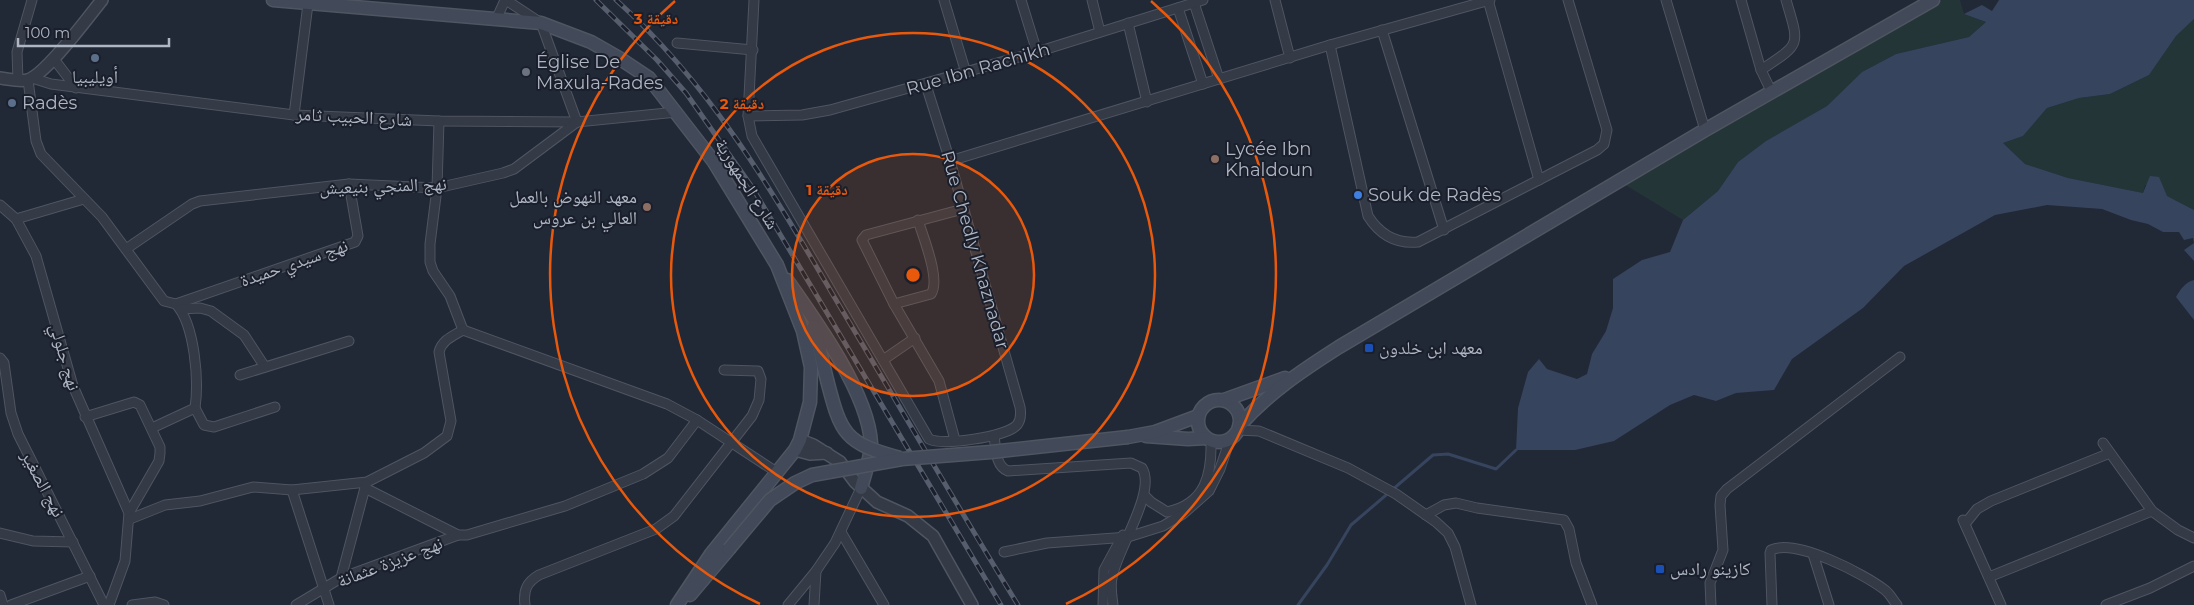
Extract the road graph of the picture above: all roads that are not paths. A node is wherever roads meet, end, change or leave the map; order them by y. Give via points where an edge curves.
1 (32, 0) edge
2 (102, 0) edge
3 (273, 0) edge
4 (506, 0) edge
5 (754, 0) edge
6 (944, 0) edge
7 (1022, 0) edge
8 (1092, 0) edge
9 (1203, 0) edge
10 (1275, 0) edge
11 (1489, 0) edge
12 (1568, 0) edge
13 (1666, 0) edge
14 (1740, 0) edge
15 (1786, 0) edge
16 (1933, 0) edge
17 (308, 4) junction
18 (1186, 4) edge
19 (496, 20) junction
20 (541, 23) junction
21 (1128, 23) junction
22 (1382, 30) junction
23 (1100, 32) junction
24 (677, 43) dead end
25 (1330, 46) junction
26 (753, 50) junction
27 (1037, 52) junction
28 (1290, 58) junction
29 (54, 59) junction
30 (1761, 70) junction
31 (966, 73) junction
32 (0, 78) edge
33 (26, 79) junction
34 (1219, 79) junction
35 (1203, 84) junction
36 (926, 85) junction
37 (76, 88) junction
38 (1772, 92) junction
39 (1147, 102) junction
40 (677, 112) junction
41 (294, 115) junction
42 (748, 116) junction
43 (439, 121) junction
44 (577, 122) junction
45 (1705, 130) junction
46 (950, 161) junction
47 (1540, 180) junction
48 (349, 184) junction
49 (438, 188) junction
50 (84, 199) junction
51 (0, 205) edge
52 (963, 209) junction
53 (16, 220) junction
54 (918, 220) junction
55 (1444, 230) junction
56 (126, 249) junction
57 (777, 265) junction
58 (894, 304) junction
59 (178, 306) junction
60 (812, 315) junction
61 (463, 330) junction
62 (915, 338) junction
63 (349, 341) dead end
64 (0, 358) edge
65 (1900, 358) dead end
66 (883, 360) junction
67 (265, 367) junction
68 (724, 370) dead end
69 (1299, 372) junction
70 (240, 375) dead end
71 (1224, 400) junction
72 (275, 407) dead end
73 (195, 408) junction
74 (1198, 416) junction
75 (85, 417) junction
76 (697, 420) junction
77 (152, 428) junction
78 (1236, 432) junction
79 (994, 436) junction
80 (1142, 436) junction
81 (1209, 439) junction
82 (956, 440) junction
83 (2103, 443) dead end
84 (732, 444) junction
85 (797, 445) junction
86 (2110, 453) junction
87 (902, 459) junction
88 (778, 473) junction
89 (366, 485) junction
90 (861, 488) junction
91 (292, 490) junction
92 (1144, 495) junction
93 (2152, 511) junction
94 (1426, 515) junction
95 (129, 516) junction
96 (841, 532) junction
97 (0, 534) edge
98 (458, 535) junction
99 (1125, 537) junction
100 (2194, 538) edge
101 (73, 542) junction
102 (1004, 552) dead end
103 (1813, 554) junction
104 (2194, 566) edge
105 (816, 571) junction
106 (90, 576) junction
107 (1988, 577) junction
108 (341, 578) junction
109 (324, 587) junction
110 (0, 596) edge
111 (3, 605) edge
112 (11, 605) edge
113 (104, 605) edge
114 (108, 605) edge
115 (132, 605) edge
116 (164, 605) edge
117 (296, 605) edge
118 (330, 605) edge
119 (525, 605) edge
120 (677, 605) edge
121 (682, 605) edge
122 (788, 605) edge
123 (814, 605) edge
124 (884, 605) edge
125 (972, 605) edge
126 (1103, 605) edge
127 (1113, 605) edge
128 (1470, 605) edge
129 (1592, 605) edge
130 (1711, 605) edge
131 (1772, 605) edge
132 (1829, 605) edge
133 (1897, 605) edge
134 (2001, 605) edge
135 (2106, 605) edge

1 - 33 street via 18,52
2 - 29 street
3 - 17 main road, شارع الجمهورية
4 - 19 street
4 - 20 street
5 - 26 street
6 - 31 street
7 - 27 street
8 - 23 street
9 - 18 street, Rue Ibn Rachikh
10 - 28 street
11 - 22 street
11 - 47 street
12 - 47 street via 1607,135 1597,150
13 - 45 street
14 - 30 street
15 - 30 street via 1796,30 1795,40 1790,50
16 - 38 main road
17 - 19 main road, شارع الجمهورية
17 - 41 street
18 - 21 street, Rue Ibn Rachikh
18 - 34 street
18 - 35 street
19 - 20 main road, شارع الجمهورية
20 - 40 main road, شارع الجمهورية via 591,42 619,58 649,78
20 - 44 street
21 - 23 street, Rue Ibn Rachikh
21 - 39 street
22 - 25 street
22 - 55 street
23 - 27 street, Rue Ibn Rachikh
24 - 26 street
25 - 28 street
25 - 55 street via 1368,216 1381,231 1404,242 1425,240
26 - 42 street
27 - 31 street, Rue Ibn Rachikh
28 - 34 street
29 - 33 street
29 - 37 street
30 - 38 street
31 - 36 street, Rue Ibn Rachikh
32 - 33 street
33 - 37 street, شارع الحبيب ثامر
33 - 50 street via 41,154
34 - 35 street
35 - 39 street
36 - 42 street, Rue Ibn Rachikh via 811,114
36 - 46 street, Rue Chedly Khaznadar
37 - 41 street, شارع الحبيب ثامر
38 - 45 main road
39 - 46 street
40 - 44 street, شارع الحبيب ثامر
40 - 57 main road, شارع الجمهورية via 714,162
41 - 43 street, شارع الحبيب ثامر
42 - 66 street via 754,138
43 - 44 street, شارع الحبيب ثامر
43 - 49 street
44 - 49 street, نهج المنجي بنيعيش via 514,169
45 - 69 main road
46 - 52 street, Rue Chedly Khaznadar
47 - 55 street
48 - 49 street, نهج المنجي بنيعيش
48 - 56 street, نهج المنجي بنيعيش via 200,201
48 - 59 street, نهج سيدي حميدة via 358,236 355,242
49 - 61 street via 430,262 450,296
50 - 53 street
50 - 56 street
51 - 53 street, نهج جلولي
52 - 54 street
52 - 79 street, Rue Chedly Khaznadar via 1020,406 1018,425
53 - 75 street, نهج جلولي via 39,264 58,337
54 - 58 street via 935,280 934,290 931,294
54 - 58 street via 866,235 862,240
56 - 59 street via 164,301
57 - 60 main road
57 - 85 main road, شارع الجمهورية via 804,332 811,367 810,402
58 - 62 street
59 - 67 street via 212,311 244,335
59 - 73 street via 191,342 197,395
60 - 87 main road, bridge via 837,417 849,437 868,449
60 - 90 main road via 853,385 867,418 871,444
61 - 76 street via 643,394
61 - 89 street via 448,338 439,352 451,420 446,436 410,461
62 - 66 street
62 - 82 street via 939,381
63 - 67 street
64 - 101 street, نهج الصغير via 4,363 11,413 18,434
65 - 130 street via 1721,496 1723,550 1710,583
66 - 82 street via 929,439 938,442
67 - 70 street
68 - 84 street via 754,370 758,371 761,379 757,407
69 - 71 main road
69 - 78 main road via 1272,394
71 - 74 main road via 1208,403
71 - 78 main road via 1237,410 1240,418
72 - 73 street via 214,427 204,425
73 - 77 street
74 - 80 main road
74 - 81 main road via 1200,432
75 - 77 street via 134,402 140,405
75 - 95 street, نهج جلولي
76 - 84 street
76 - 98 street, نهج عزيزة عثمانة via 668,458 643,474 565,506
77 - 95 street via 160,447 159,461
78 - 81 main road via 1222,442
78 - 94 street via 1259,431 1299,446 1381,485
78 - 99 street via 1215,480 1198,501 1164,526
79 - 82 street
79 - 92 street via 998,462 1004,470 1131,463 1138,465 1144,473
80 - 81 main road
80 - 87 main road, bridge
81 - 92 street via 1212,461 1209,475 1192,501 1167,512
83 - 86 street
84 - 88 street
84 - 119 street via 666,524 530,580 525,589
85 - 88 main road, شارع الجمهورية
85 - 90 street via 827,453 840,462
86 - 93 street
86 - 107 street via 1991,501 1963,521
87 - 121 main road, bridge via 812,475 795,483 770,500
88 - 120 main road, شارع الجمهورية via 711,554
89 - 91 street
89 - 98 street
89 - 108 street
90 - 96 street
90 - 125 street via 878,502 908,516 933,536
91 - 95 street via 253,487 200,502 165,505
91 - 109 street
92 - 99 street
93 - 100 street
93 - 107 street
94 - 128 street via 1448,533 1456,546
94 - 129 street via 1444,505 1456,503 1564,520
95 - 114 street via 125,561
96 - 105 street
96 - 124 street
97 - 101 street via 33,541
98 - 108 street, نهج عزيزة عثمانة
99 - 102 street via 1047,543
99 - 126 street via 1104,570
99 - 127 street via 1112,577
101 - 106 street, نهج الصغير
103 - 131 street via 1771,550
103 - 132 street
103 - 133 street via 1837,562 1868,579 1886,591
104 - 135 street
105 - 122 street
105 - 123 street
106 - 112 street
106 - 113 street, نهج الصغير
107 - 134 street
108 - 109 street, نهج عزيزة عثمانة
109 - 117 street, نهج عزيزة عثمانة
109 - 118 street
110 - 111 street
115 - 116 street via 155,602

